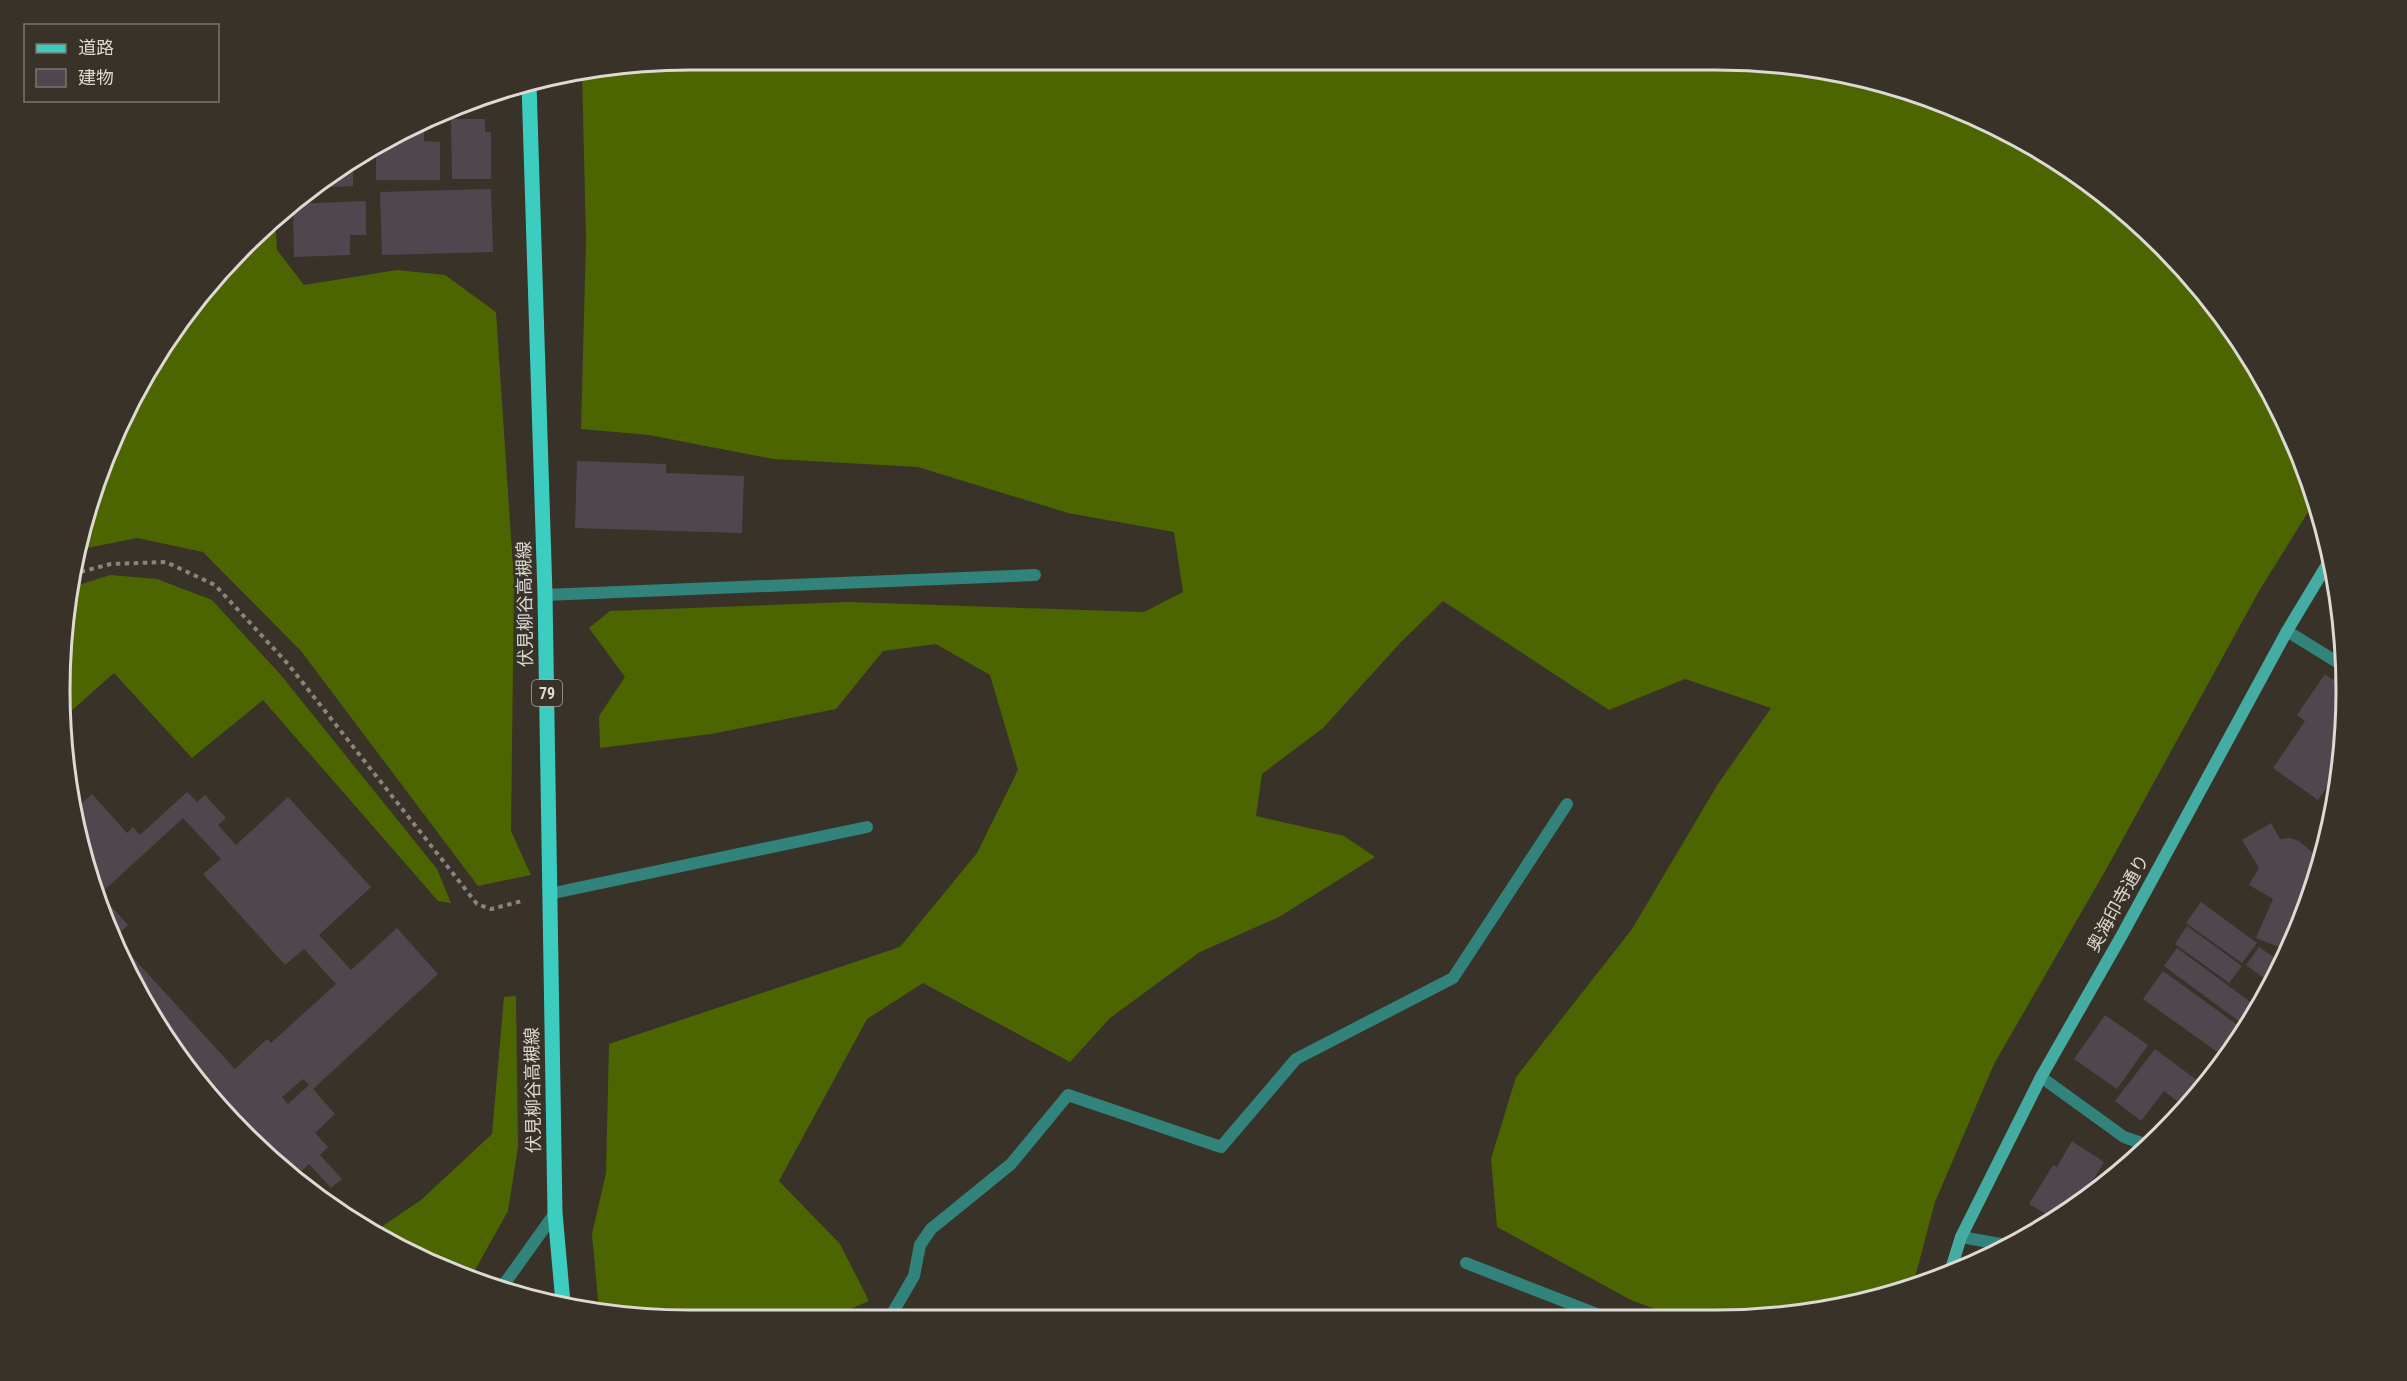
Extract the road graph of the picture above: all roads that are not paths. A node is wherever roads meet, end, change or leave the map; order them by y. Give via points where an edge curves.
1 (529, 92) edge
2 (2325, 569) edge
3 (1035, 575) dead end
4 (545, 595) junction
5 (2287, 631) junction
6 (2335, 661) edge
7 (1567, 804) dead end
8 (867, 827) dead end
9 (549, 894) junction
10 (2041, 1077) junction
11 (2140, 1143) edge
12 (555, 1213) junction
13 (1962, 1237) junction
14 (1997, 1243) edge
15 (1466, 1263) dead end
16 (1953, 1263) edge
17 (506, 1282) edge
18 (563, 1297) edge
19 (894, 1310) edge
20 (1587, 1310) edge

1 - 4 main road, 伏見柳谷高槻線 / 79
2 - 5 street, 奥海印寺通り
3 - 4 street
4 - 9 main road, 伏見柳谷高槻線 / 79
5 - 6 street
5 - 10 street, 奥海印寺通り
7 - 19 street via 1453,978 1296,1059 1221,1147 1068,1095 1011,1164 931,1229 920,1245 914,1276
8 - 9 street
9 - 12 main road, 伏見柳谷高槻線 / 79
10 - 11 street via 2124,1137
10 - 13 street, 奥海印寺通り
12 - 17 street
12 - 18 main road, 伏見柳谷高槻線 / 79
13 - 14 street
13 - 16 street, 奥海印寺通り
15 - 20 street

